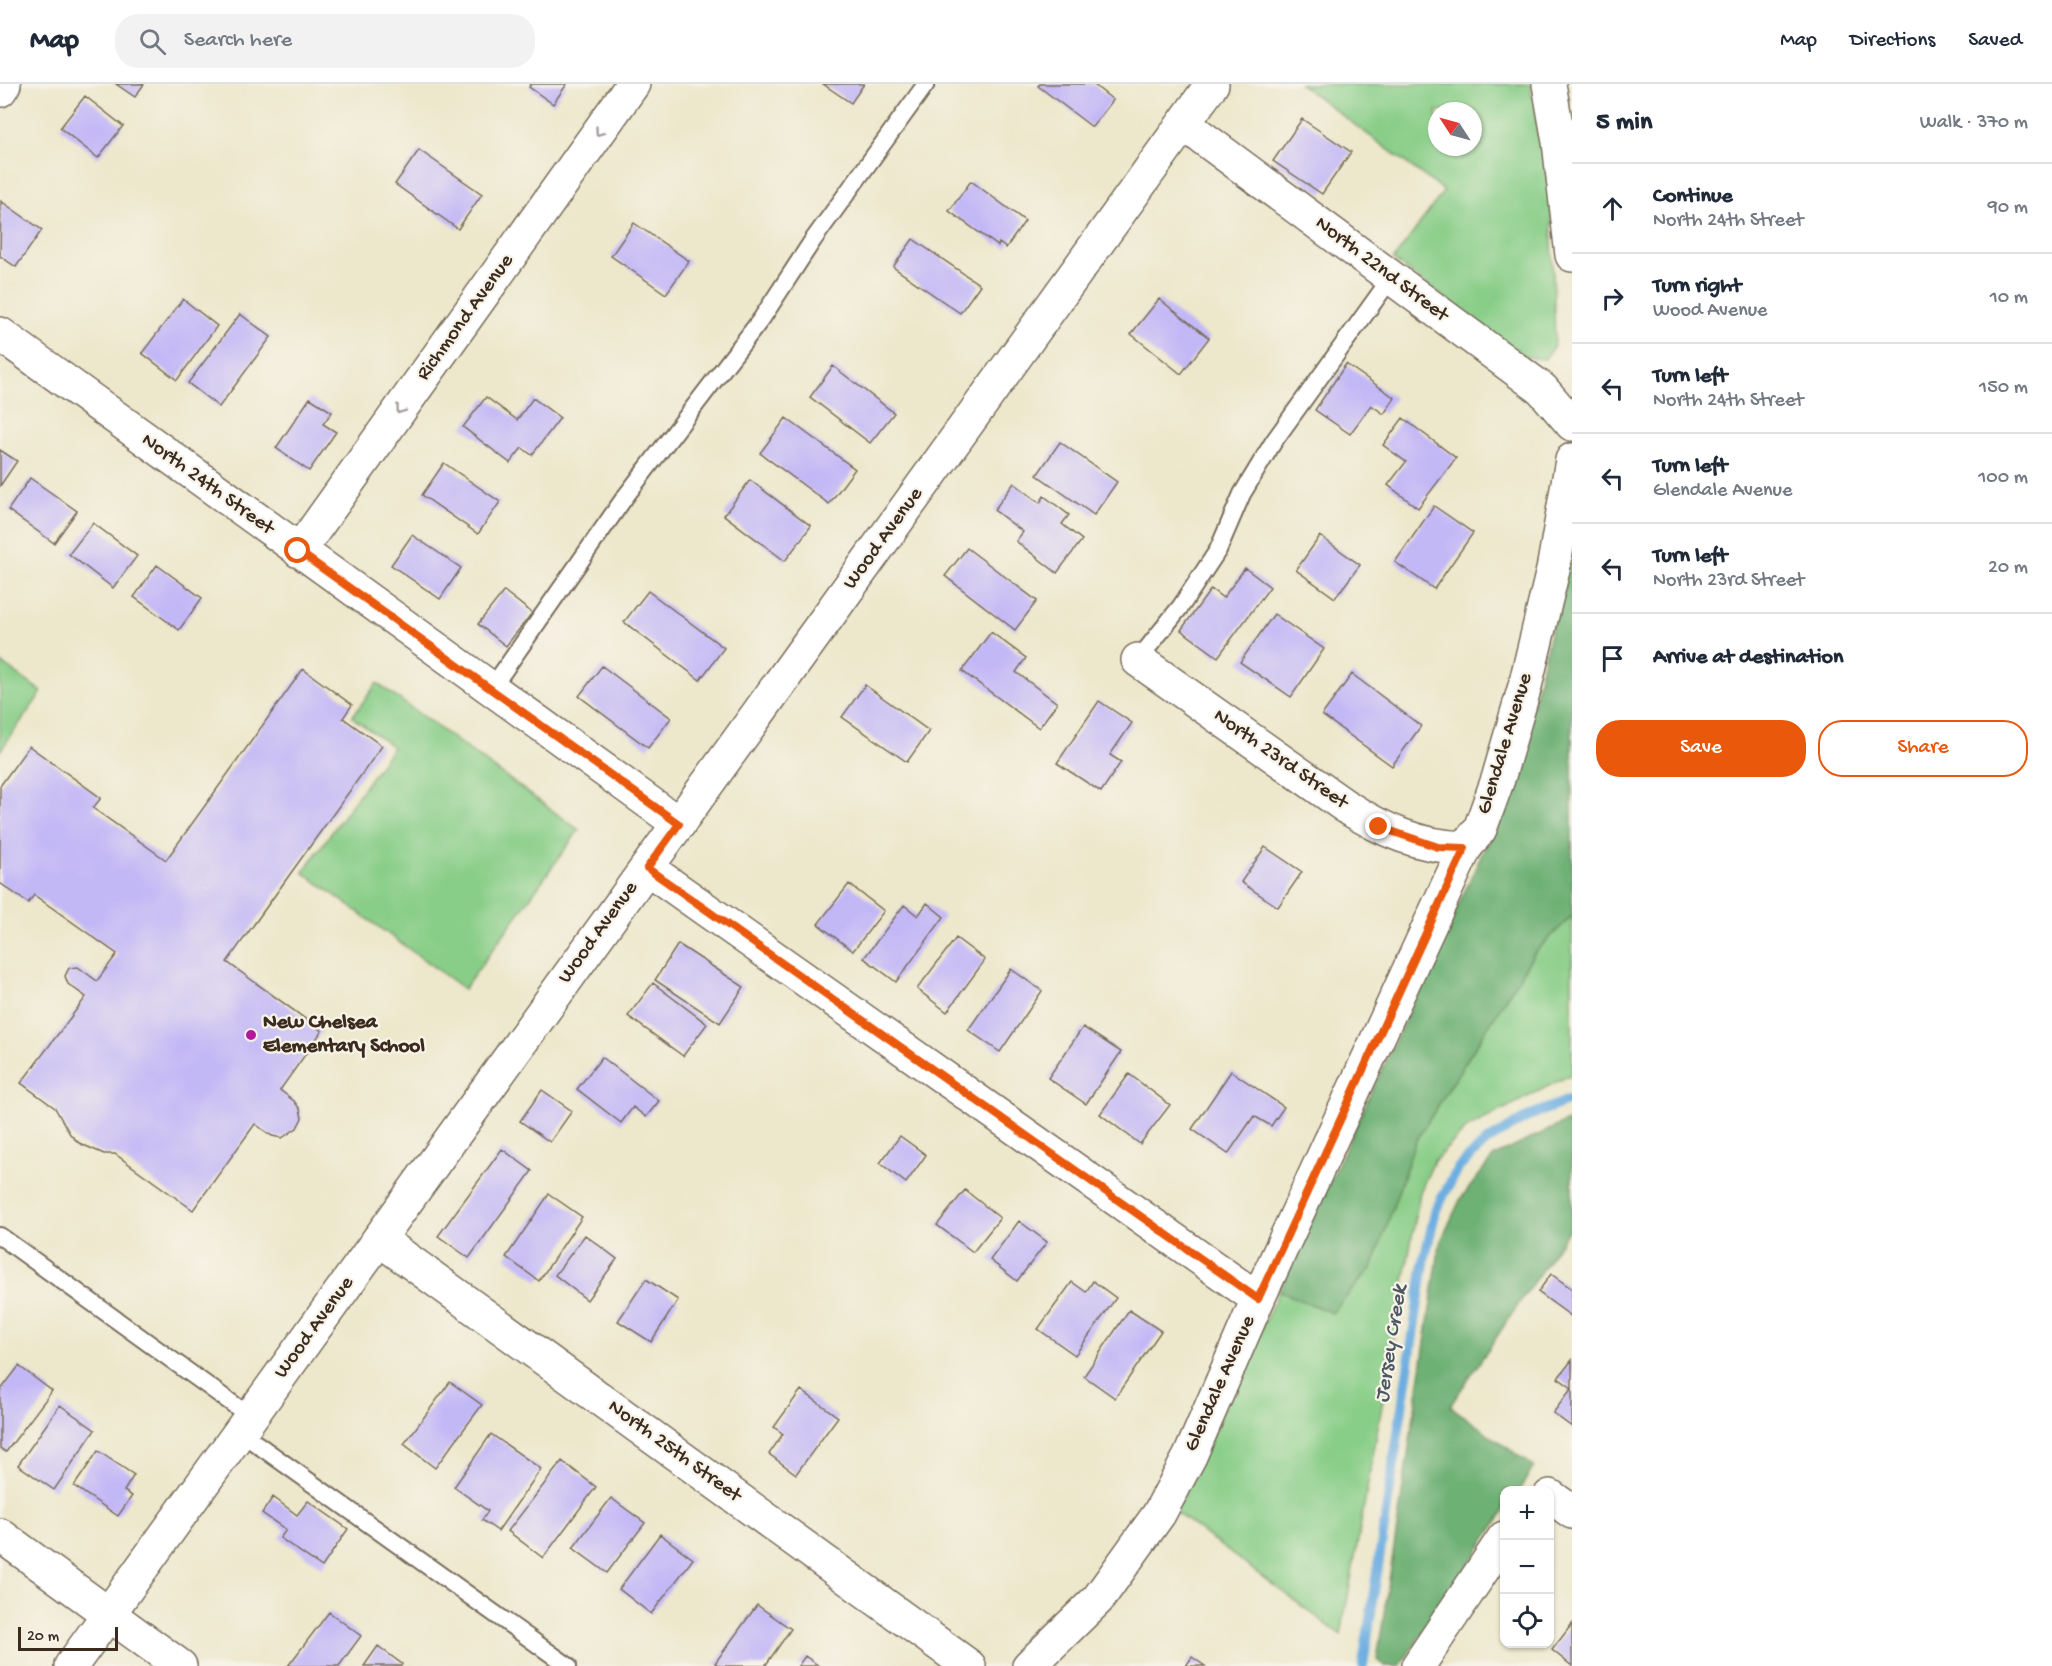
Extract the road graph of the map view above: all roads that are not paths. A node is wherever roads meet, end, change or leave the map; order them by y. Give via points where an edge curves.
1 (4, 84) edge
2 (633, 84) edge
3 (926, 84) edge
4 (1212, 84) edge
5 (1549, 84) edge
6 (0, 90) edge
7 (1184, 124) junction
8 (1572, 255) edge
9 (1391, 278) junction
10 (0, 334) edge
11 (1572, 424) edge
12 (1572, 460) edge
13 (298, 551) junction
14 (1138, 660) joint
15 (491, 689) junction
16 (679, 824) junction
17 (1465, 848) junction
18 (647, 868) junction
19 (0, 1236) edge
20 (379, 1239) junction
21 (1258, 1299) junction
22 (245, 1424) junction
23 (1554, 1499) edge
24 (1572, 1512) edge
25 (0, 1536) edge
26 (1503, 1540) edge
27 (108, 1614) junction
28 (70, 1666) edge
29 (180, 1666) edge
30 (568, 1666) edge
31 (969, 1666) edge
32 (1029, 1666) edge
33 (1418, 1666) edge

1 - 6 street
2 -> 13 street, Richmond Avenue
3 - 15 lane via 813,240 762,318 625,497
4 - 7 street, Wood Avenue
5 - 8 street
7 - 9 street, North 22nd Street
7 - 16 street, Wood Avenue
9 - 11 street, North 22nd Street via 1542,389
9 - 14 lane via 1274,441 1242,494 1218,550 1181,606
10 - 13 street, North 24th Street
12 - 17 street, Glendale Avenue via 1552,570 1522,696 1484,819
13 - 15 street, North 24th Street
14 - 17 street, North 23rd Street via 1379,827 1438,847
15 - 16 street, North 24th Street
16 - 18 street, Wood Avenue
17 - 21 street, Glendale Avenue
18 - 20 street, Wood Avenue
18 - 21 street
19 - 22 lane
20 - 22 street, Wood Avenue
20 - 31 street, North 25th Street
21 - 32 street, Glendale Avenue via 1190,1456 1159,1514 1098,1599
22 - 27 street, Wood Avenue
22 - 30 lane
23 - 24 street
25 - 27 street
26 - 33 street
27 - 28 street, Wood Avenue
27 - 29 street

